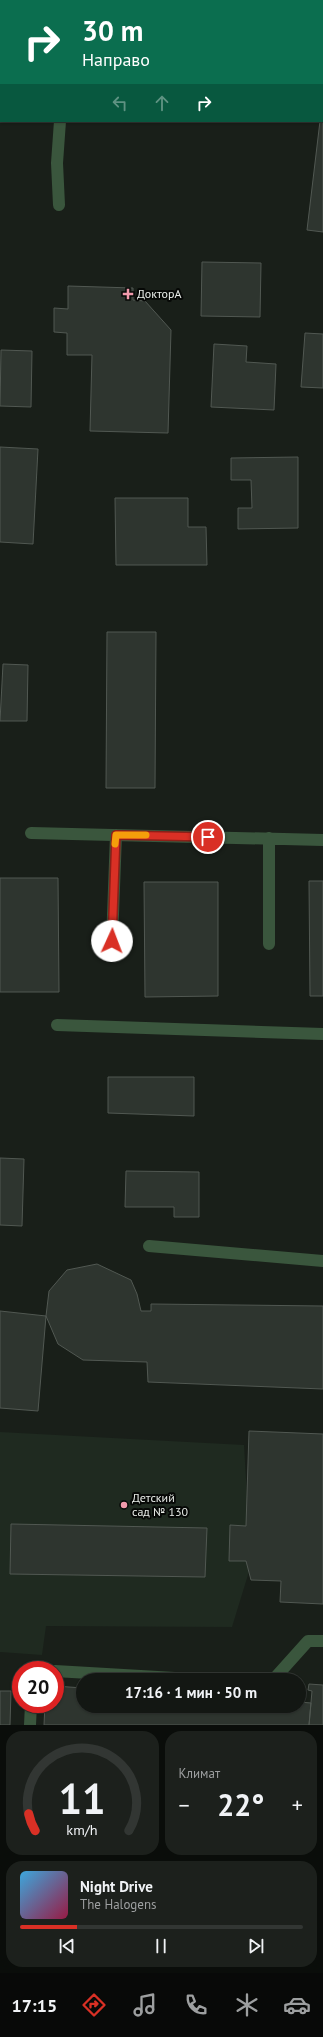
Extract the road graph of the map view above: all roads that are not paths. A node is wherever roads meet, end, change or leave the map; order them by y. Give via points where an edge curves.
1 (60, 122) edge
2 (59, 204) dead end
3 (31, 832) dead end
4 (116, 835) junction
5 (269, 838) junction
6 (323, 840) edge
7 (112, 941) dead end
8 (269, 944) dead end
9 (57, 1025) dead end
10 (323, 1034) edge
11 (149, 1246) dead end
12 (323, 1261) edge
13 (323, 1641) edge
14 (64, 1672) edge
15 (89, 1673) edge
16 (279, 1673) edge
17 (31, 1713) edge
18 (30, 1725) edge

1 - 2 lane via 57,163
3 - 4 lane
4 - 5 lane
4 - 7 lane
5 - 6 lane
5 - 8 lane
9 - 10 lane
11 - 12 lane
13 - 16 lane via 308,1641
14 - 15 lane
17 - 18 lane

